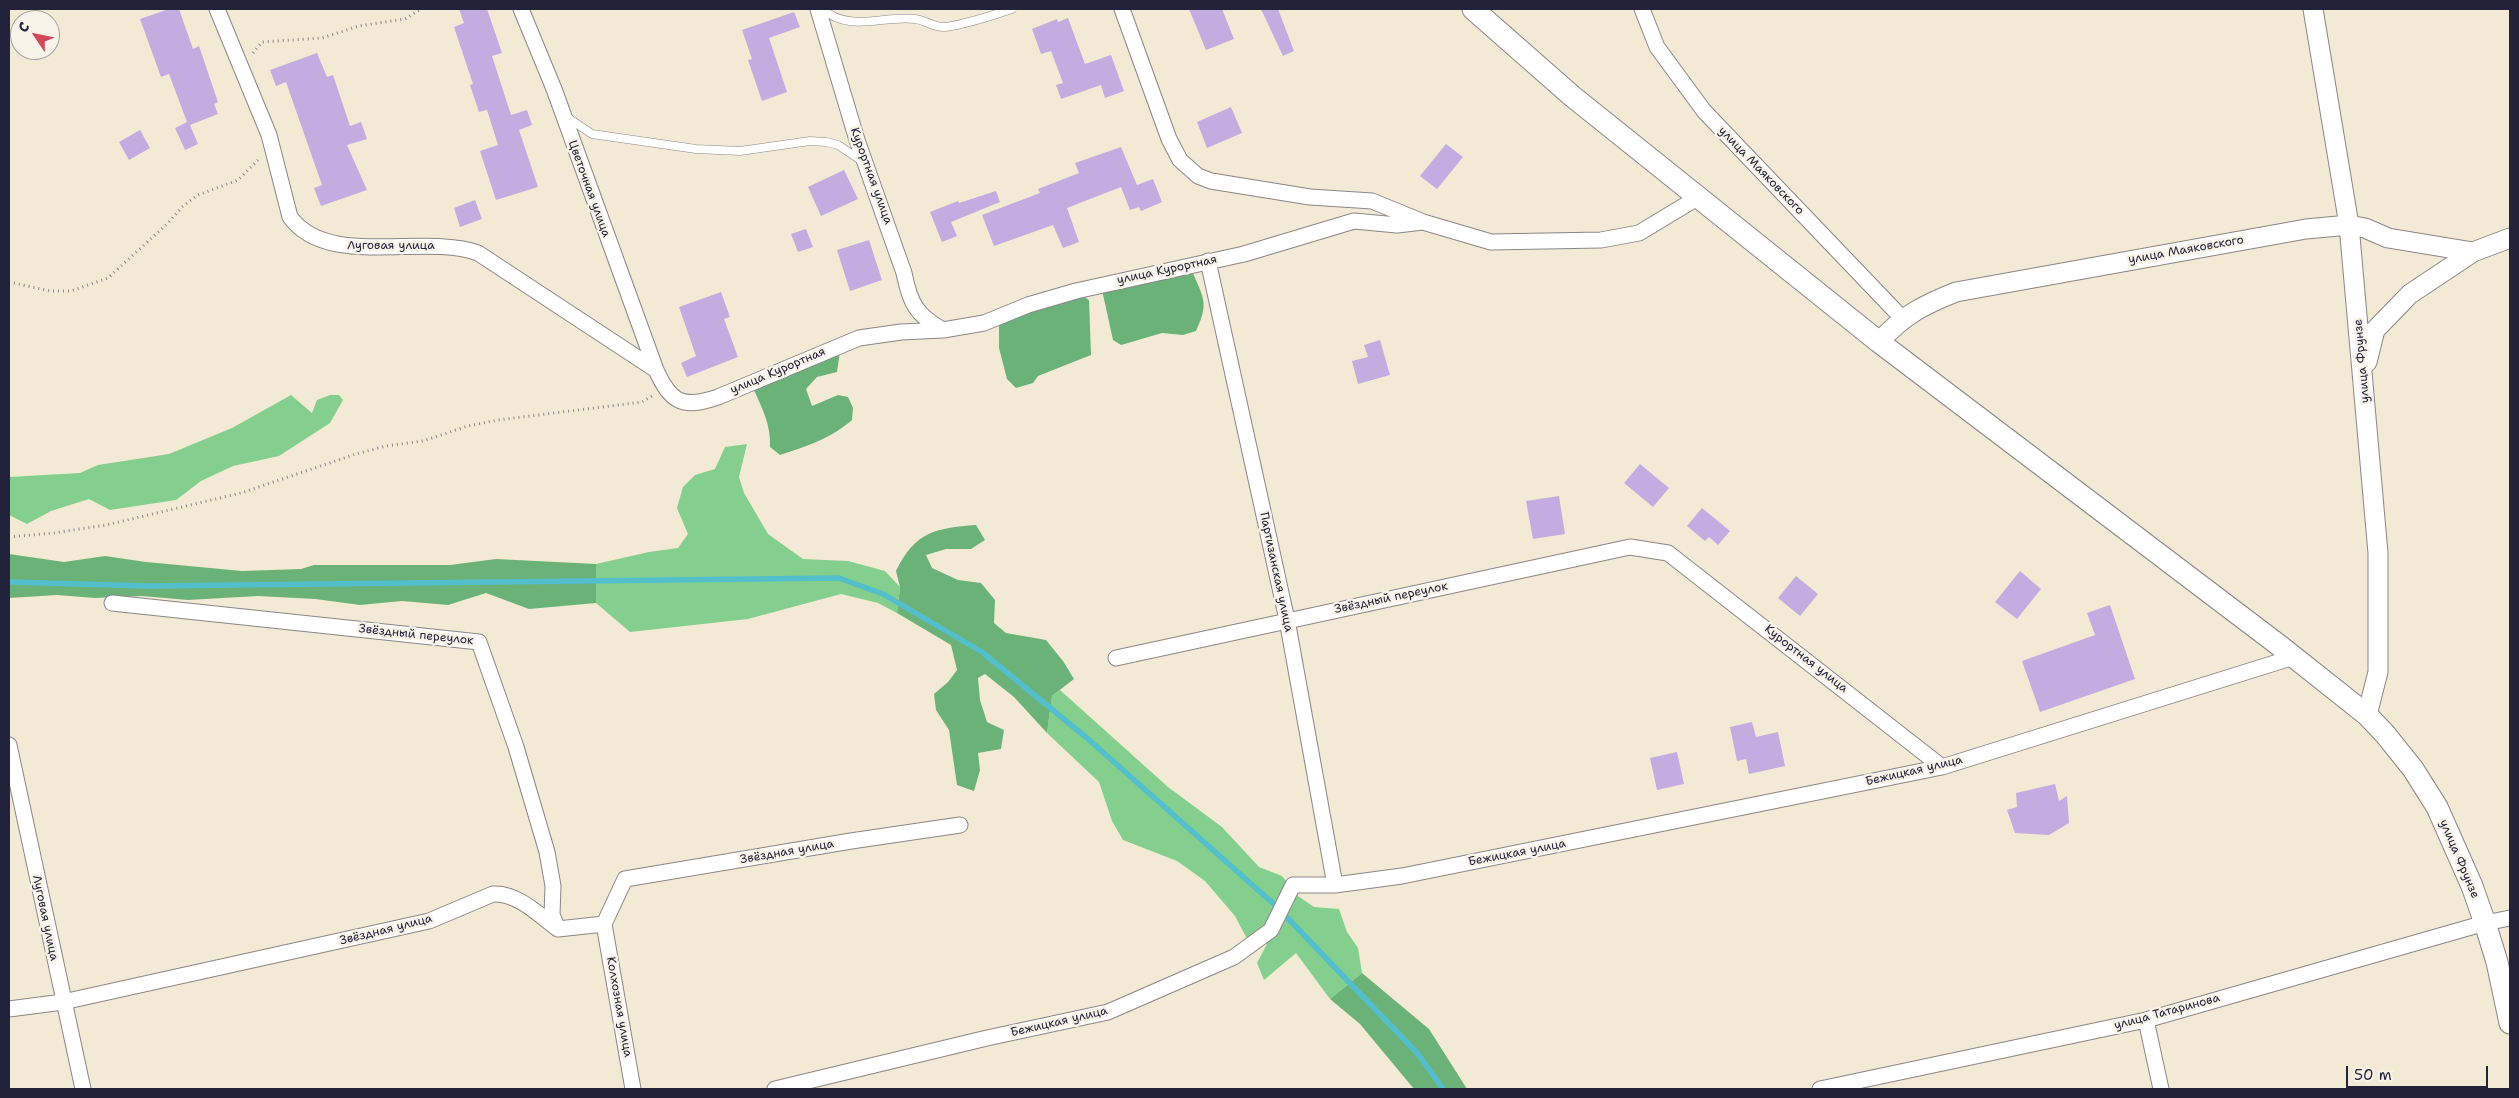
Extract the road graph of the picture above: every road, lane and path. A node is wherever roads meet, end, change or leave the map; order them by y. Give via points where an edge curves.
1 (217, 9) edge
2 (421, 9) edge
3 (521, 9) edge
4 (820, 9) edge
5 (1012, 9) edge
6 (1122, 9) edge
7 (1473, 9) edge
8 (1642, 9) edge
9 (2313, 9) edge
10 (241, 66) junction
11 (554, 90) junction
12 (269, 135) junction
13 (866, 163) junction
14 (1697, 198) junction
15 (1423, 222) junction
16 (2348, 225) junction
17 (2510, 238) edge
18 (2473, 252) junction
19 (1208, 261) junction
20 (9, 282) edge
21 (1902, 318) junction
22 (943, 330) junction
23 (1879, 342) junction
24 (656, 370) junction
25 (2364, 375) junction
26 (664, 388) junction
27 (9, 537) edge
28 (1668, 553) joint
29 (112, 603) dead end
30 (1287, 620) junction
31 (1116, 658) dead end
32 (2294, 658) junction
33 (2367, 715) junction
34 (9, 745) edge
35 (1942, 767) junction
36 (960, 826) dead end
37 (1335, 885) junction
38 (2510, 918) edge
39 (2485, 922) junction
40 (604, 924) junction
41 (558, 929) junction
42 (62, 1002) junction
43 (9, 1009) edge
44 (2146, 1020) junction
45 (2510, 1024) edge
46 (1893, 1082) edge
47 (83, 1089) edge
48 (633, 1089) edge
49 (775, 1089) edge
50 (1820, 1089) edge
51 (2161, 1089) edge

1 - 10 street, Луговая улица
2 - 10 path via 404,19 359,26 322,38 262,42
3 - 11 street, Цветочная улица
4 - 5 lane via 843,21 858,23 916,18 942,27 976,21
4 - 13 street, Курортная улица
6 - 15 street via 1169,139 1180,160 1198,176 1211,181 1310,197 1372,201
7 - 14 main road, улица Фрунзе via 1572,96
8 - 21 street, улица Маяковского via 1657,47 1704,111
9 - 16 street, улица Фрунзе
10 - 12 street, Луговая улица
11 - 13 lane via 568,118 592,134 696,149 740,151 810,141 826,142 838,145
11 - 24 street, Цветочная улица
12 - 20 path via 255,164 238,180 198,195 182,207 108,278 72,291 50,291
12 - 24 street, Луговая улица via 290,217 309,235 354,248 443,246 461,247 478,253
13 - 22 street, Курортная улица via 909,295 926,320
14 - 15 street, улица Курортная via 1639,233 1601,240 1491,242
14 - 23 main road, улица Фрунзе
15 - 19 street, улица Курортная via 1397,225 1354,221 1244,254
16 - 18 street, улица Маяковского via 2388,238
16 - 21 street, улица Маяковского via 2306,229 1956,292
16 - 25 street, улица Фрунзе
17 - 18 street
18 - 25 street via 2410,294 2375,330
19 - 22 street, улица Курортная via 1076,290 984,323
19 - 30 street, Партизанская улица
21 - 23 street, улица Маяковского
22 - 26 street, улица Курортная via 859,338 697,404 684,403
23 - 32 main road, улица Фрунзе
24 - 26 street, улица Курортная
25 - 33 street, улица Фрунзе via 2378,563 2378,672
26 - 27 path via 642,402 498,420 423,441 386,446 241,493 106,525
28 - 30 street, Звёздный переулок via 1630,547
28 - 35 street, Курортная улица
29 - 41 street, Звёздный переулок via 479,642 516,747 547,852 553,886 552,915
30 - 31 street, Звёздный переулок
30 - 37 street, Партизанская улица
32 - 33 main road, улица Фрунзе
32 - 35 street, Бежицкая улица
33 - 39 main road, улица Фрунзе via 2407,762 2437,807
34 - 42 street, Луговая улица
35 - 37 street, Бежицкая улица via 1402,876
36 - 40 street, Звёздная улица via 625,879
37 - 49 street, Бежицкая улица via 1293,885 1271,930 1234,957 1108,1012
38 - 39 street, улица Татаринова
39 - 44 street, улица Татаринова
39 - 45 main road, улица Фрунзе
40 - 41 street
40 - 48 street, Колхозная улица
41 - 42 street, Звёздная улица via 504,893 493,894 429,921
42 - 43 street, Звёздная улица
42 - 47 street, Луговая улица
44 - 46 street, улица Татаринова
44 - 51 street
46 - 50 street, улица Татаринова

